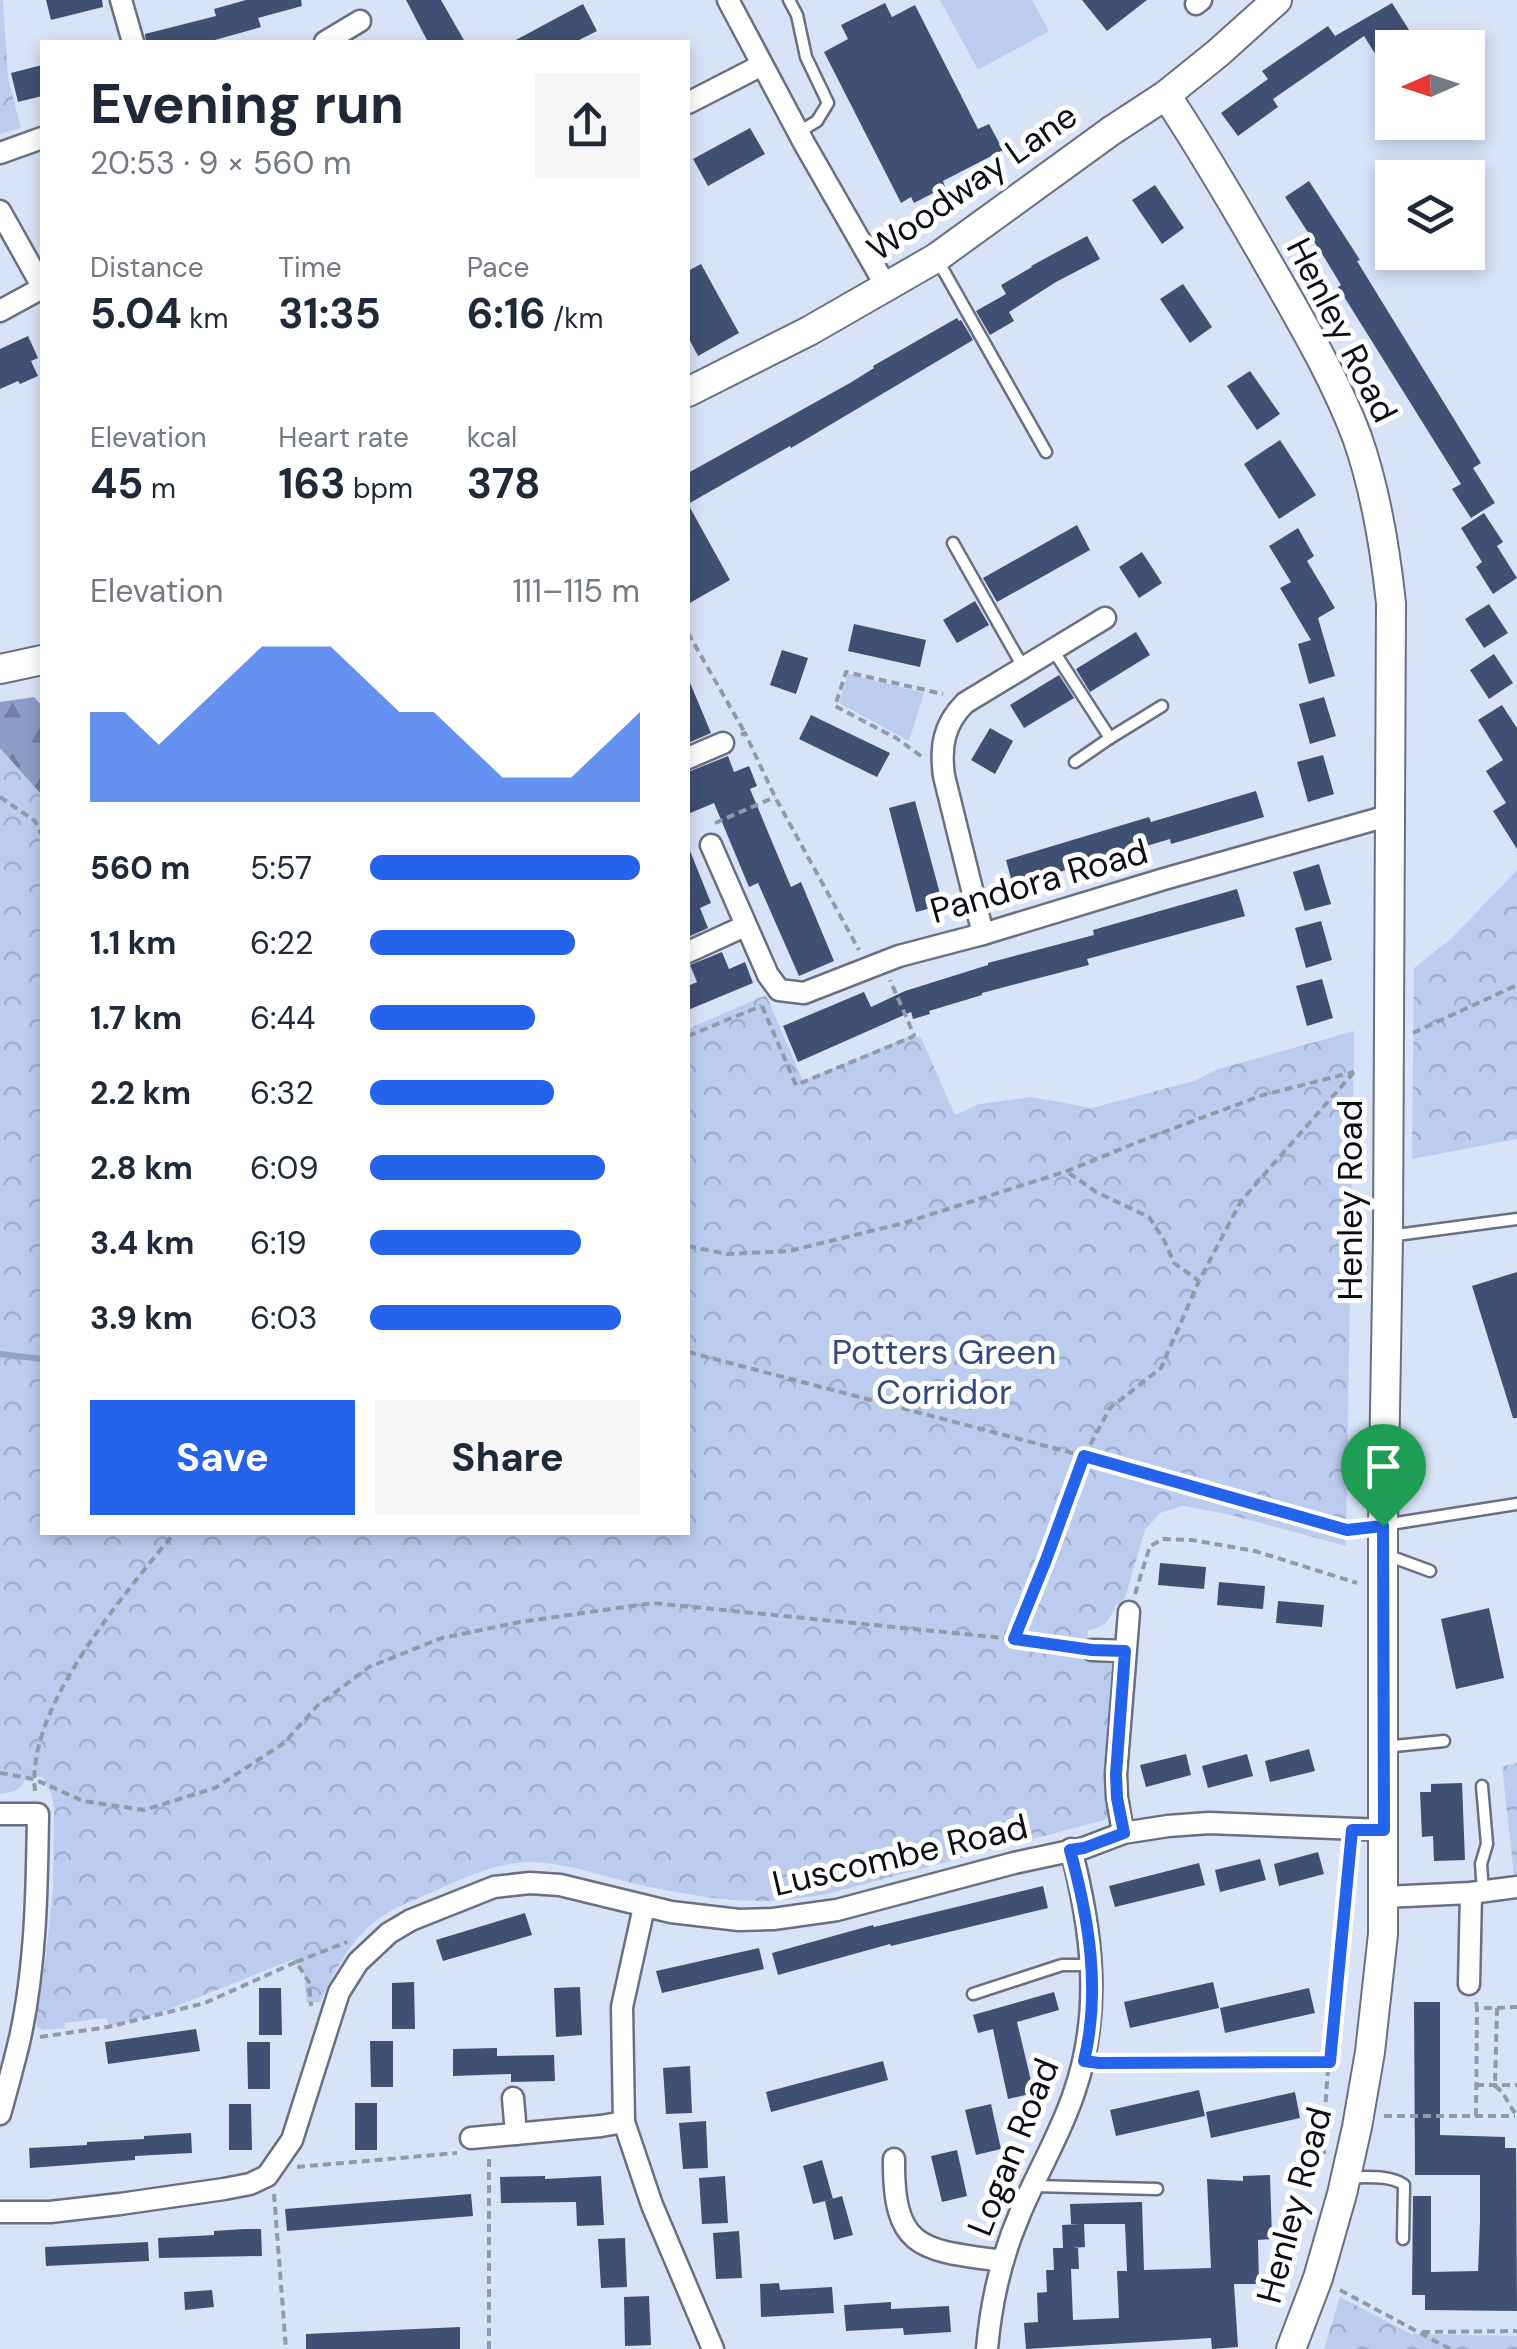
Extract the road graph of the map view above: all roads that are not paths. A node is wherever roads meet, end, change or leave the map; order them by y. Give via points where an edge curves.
1 (122, 0) edge
2 (728, 0) edge
3 (789, 0) edge
4 (1277, 0) edge
5 (360, 21) dead end
6 (132, 40) edge
7 (329, 40) edge
8 (762, 65) junction
9 (1166, 94) junction
10 (690, 101) edge
11 (798, 132) junction
12 (40, 139) edge
13 (0, 152) edge
14 (0, 211) edge
15 (936, 258) junction
16 (40, 283) edge
17 (40, 288) edge
18 (887, 288) junction
19 (0, 311) edge
20 (690, 391) edge
21 (1046, 452) dead end
22 (952, 544) dead end
23 (1105, 618) dead end
24 (1053, 649) junction
25 (40, 660) edge
26 (1024, 668) junction
27 (0, 669) edge
28 (1162, 706) dead end
29 (1110, 738) junction
30 (723, 743) road end
31 (690, 757) edge
32 (1075, 762) dead end
33 (1391, 814) junction
34 (707, 836) road end
35 (746, 926) junction
36 (983, 934) junction
37 (690, 951) edge
38 (1517, 1218) edge
39 (1388, 1236) junction
40 (1517, 1504) edge
41 (1383, 1540) junction
42 (1430, 1571) dead end
43 (1129, 1612) road end
44 (1092, 1650) road end
45 (1125, 1651) junction
46 (1444, 1740) dead end
47 (1383, 1748) junction
48 (1482, 1786) dead end
49 (0, 1814) edge
50 (1384, 1830) junction
51 (1124, 1833) junction
52 (1070, 1850) junction
53 (1517, 1886) edge
54 (1477, 1892) junction
55 (1384, 1896) junction
56 (644, 1907) junction
57 (1092, 1965) junction
58 (1469, 1984) road end
59 (973, 1994) dead end
60 (513, 2098) dead end
61 (0, 2114) edge
62 (624, 2122) junction
63 (516, 2134) junction
64 (482, 2142) road end
65 (894, 2159) dead end
66 (1335, 2173) junction
67 (1034, 2186) junction
68 (1158, 2189) dead end
69 (0, 2212) edge
70 (1402, 2240) dead end
71 (1003, 2261) junction
72 (713, 2349) edge
73 (987, 2349) edge
74 (1291, 2349) edge

1 - 6 street
2 - 8 street
3 - 11 lane via 828,103 818,121
4 - 9 main road, Woodway Lane
5 - 7 street
8 - 10 street
8 - 11 street
9 - 15 main road, Woodway Lane
9 - 33 main road, Henley Road via 1319,352 1358,440 1391,603
11 - 18 street
12 - 13 street
14 - 16 street
15 - 18 main road, Woodway Lane
15 - 21 lane
17 - 19 street
18 - 20 main road, Woodway Lane
22 - 26 lane
23 - 24 street
24 - 26 street
24 - 29 lane
25 - 27 main road
26 - 36 street via 953,715 941,758
28 - 29 lane
29 - 32 lane
30 - 31 street
33 - 36 street, Pandora Road
33 - 39 main road, Henley Road
34 - 35 street
35 - 36 street, Pandora Road via 779,990 804,993 899,956
35 - 37 street
38 - 39 lane
39 - 41 main road, Henley Road
40 - 41 lane
41 - 42 lane
41 - 47 main road, Henley Road
43 - 45 street
44 - 45 street
45 - 51 street via 1116,1774
46 - 47 lane
47 - 50 main road, Henley Road
48 - 54 lane via 1487,1844
49 - 61 street via 38,1814 32,1955
50 - 51 street, Luscombe Road via 1209,1823
50 - 55 main road, Henley Road
51 - 52 street, Luscombe Road
52 - 56 street, Luscombe Road via 803,1916 739,1920
52 - 57 street, Logan Road
53 - 54 street
54 - 55 street
54 - 58 street
55 - 66 main road, Henley Road via 1360,2110
56 - 62 street via 622,2008
56 - 69 street, Luscombe Road via 560,1885 516,1883 411,1920 374,1945 344,1981 292,2140 267,2176 224,2189
57 - 59 lane via 1062,1965
57 - 67 street, Logan Road via 1084,2061
60 - 63 street
62 - 63 street
62 - 72 street
63 - 64 street
65 - 71 street via 895,2202 914,2240 946,2253
66 - 70 lane via 1404,2185
66 - 74 main road, Henley Road via 1318,2278
67 - 68 lane
67 - 71 street, Logan Road
71 - 73 street, Logan Road

